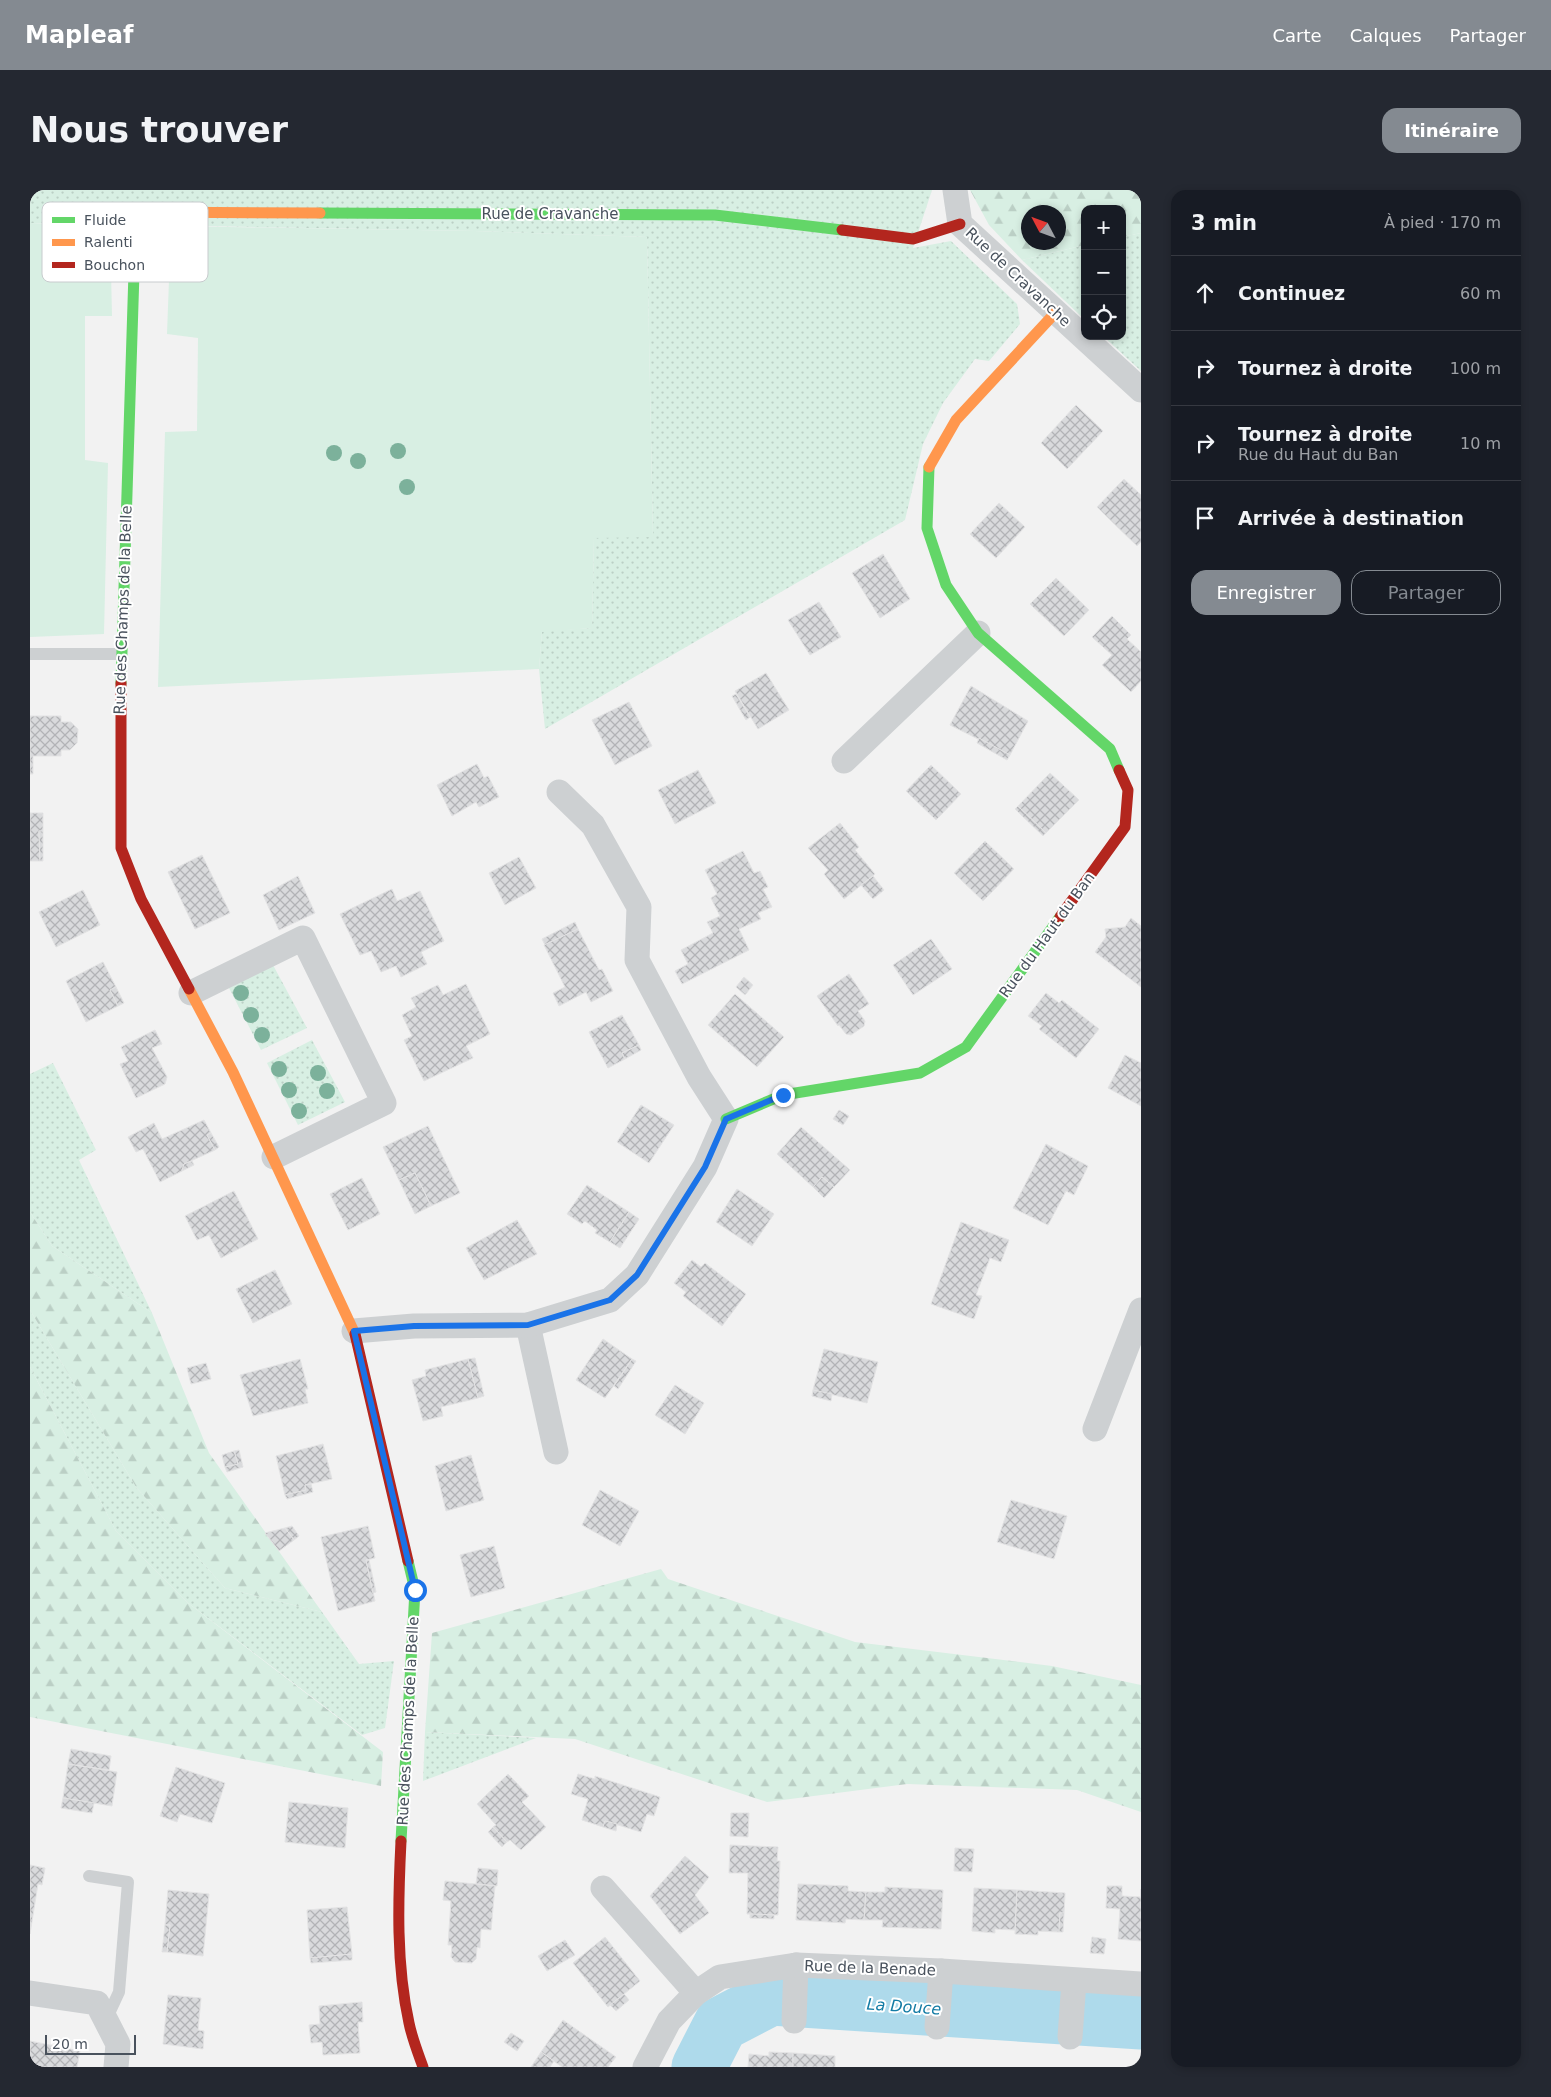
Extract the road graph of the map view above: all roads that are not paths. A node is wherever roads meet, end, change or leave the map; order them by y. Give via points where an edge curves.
1 (955, 190) edge
2 (208, 212) edge
3 (960, 224) junction
4 (134, 282) edge
5 (1056, 312) junction
6 (1141, 390) edge
7 (978, 632) junction
8 (30, 654) edge
9 (121, 654) junction
10 (844, 761) dead end
11 (559, 792) dead end
12 (192, 993) junction
13 (726, 1119) junction
14 (274, 1157) junction
15 (1141, 1310) edge
16 (528, 1325) junction
17 (354, 1331) junction
18 (1095, 1429) dead end
19 (556, 1452) dead end
20 (89, 1876) dead end
21 (603, 1888) dead end
22 (796, 1975) junction
23 (1074, 1981) junction
24 (940, 1982) junction
25 (1141, 1984) edge
26 (30, 1993) edge
27 (696, 1993) junction
28 (106, 2020) junction
29 (794, 2021) dead end
30 (937, 2027) dead end
31 (1070, 2036) dead end
32 (116, 2067) edge
33 (423, 2067) edge
34 (645, 2067) edge

1 - 3 street, Rue de Cravanche
2 - 3 street, Rue de Cravanche via 715,215 913,239
3 - 5 street, Rue de Cravanche
4 - 9 street, Rue des Champs de la Belle
5 - 6 street, Rue de Cravanche
5 - 7 street, Rue du Haut du Ban via 956,420 928,468 927,528 946,585
7 - 10 street
7 - 13 street, Rue du Haut du Ban via 1110,749 1128,790 1125,827 966,1047 920,1073 783,1095
8 - 9 lane
9 - 12 street, Rue des Champs de la Belle via 122,848 141,900
11 - 13 street via 593,825 639,907 637,960 698,1077
12 - 14 street, Rue des Champs de la Belle
12 - 14 street via 303,938 384,1103
13 - 16 street via 705,1167 637,1275 610,1300
14 - 17 street, Rue des Champs de la Belle
15 - 18 street
16 - 17 street via 414,1326
16 - 19 street
17 - 33 street, Rue des Champs de la Belle via 415,1590 400,1894 401,1977 409,2025
20 - 28 lane via 128,1882 119,1992
21 - 27 street
22 - 24 street, Rue de la Benade
22 - 27 street, Rue de la Benade via 720,1977
22 - 29 street
23 - 24 street, Rue de la Benade
23 - 25 street, Rue de la Benade
23 - 31 street
24 - 30 street
26 - 28 street via 97,2003
27 - 34 street, Rue de la Benade via 669,2020
28 - 32 street via 118,2044

